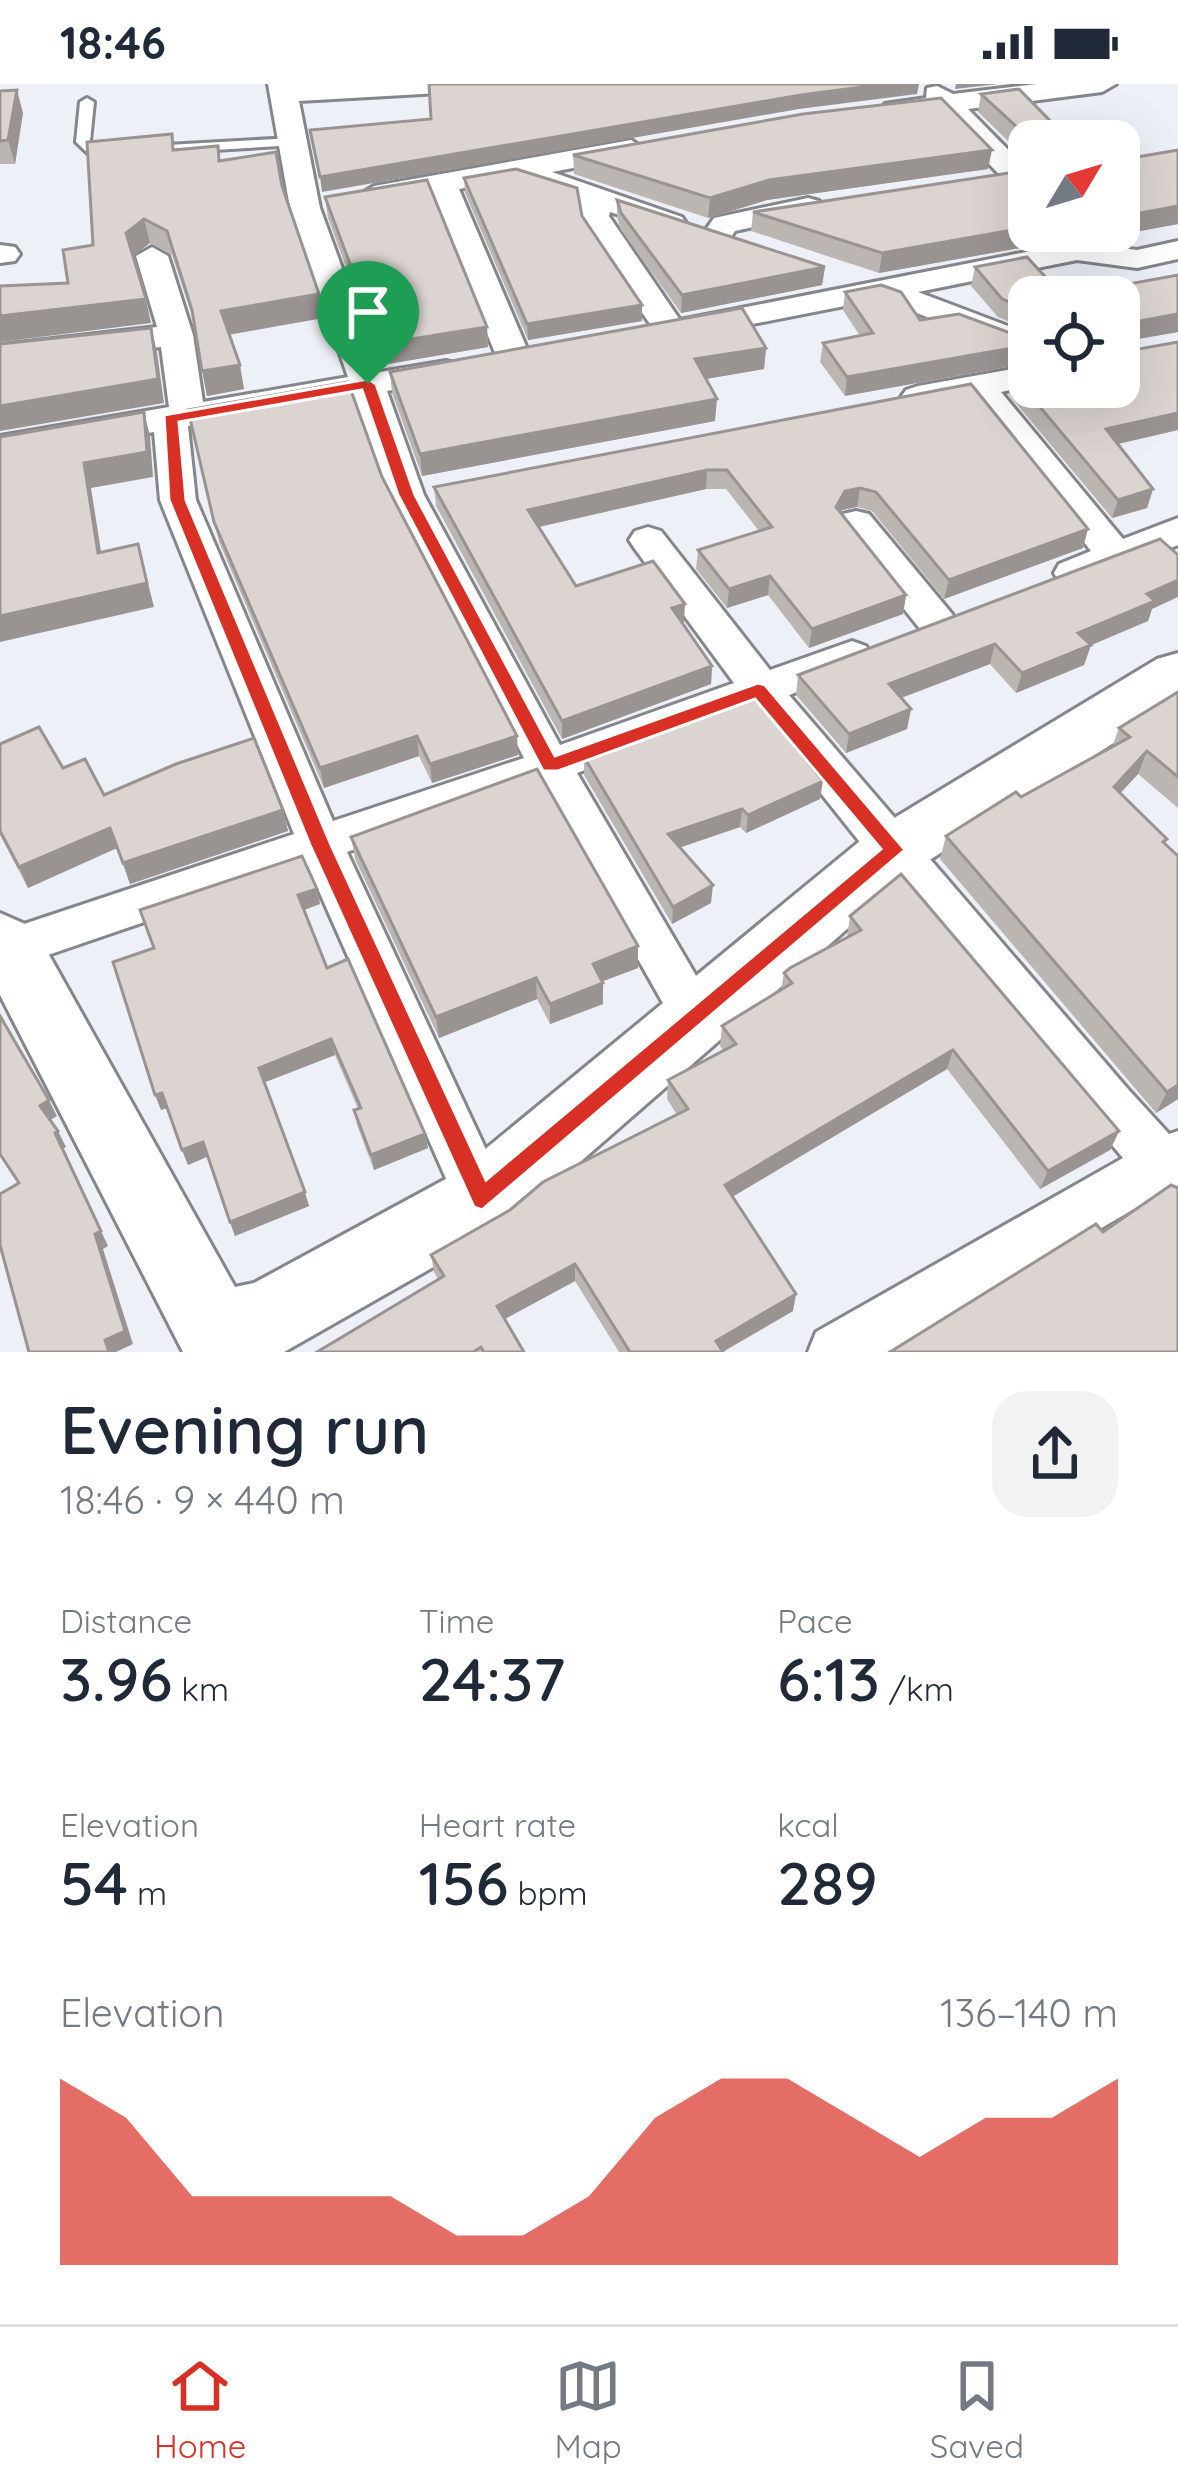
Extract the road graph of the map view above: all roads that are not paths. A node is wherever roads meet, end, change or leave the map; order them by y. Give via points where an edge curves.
1 (457, 84) edge
2 (1102, 84) edge
3 (282, 89) edge
4 (937, 94) edge
5 (88, 102) dead end
6 (862, 114) edge
7 (292, 142) junction
8 (668, 143) edge
9 (1008, 163) edge
10 (513, 168) junction
11 (441, 182) junction
12 (1008, 182) edge
13 (974, 184) edge
14 (597, 198) junction
15 (836, 203) edge
16 (328, 204) junction
17 (715, 238) junction
18 (1178, 250) edge
19 (758, 251) edge
20 (1028, 252) edge
21 (1111, 252) edge
22 (152, 256) dead end
23 (821, 270) edge
24 (885, 290) junction
25 (671, 330) junction
26 (176, 335) junction
27 (626, 338) edge
28 (1008, 338) edge
29 (0, 355) edge
30 (1008, 380) edge
31 (368, 384) junction
32 (978, 386) junction
33 (886, 404) edge
34 (179, 417) junction
35 (0, 447) edge
36 (452, 486) edge
37 (406, 495) junction
38 (856, 524) edge
39 (1178, 532) edge
40 (648, 540) dead end
41 (1116, 556) junction
42 (1027, 590) edge
43 (982, 607) edge
44 (938, 624) junction
45 (1178, 674) edge
46 (758, 690) junction
47 (550, 766) junction
48 (321, 845) junction
49 (894, 850) junction
50 (5, 945) edge
51 (698, 1020) junction
52 (1172, 1167) edge
53 (482, 1199) junction
54 (209, 1339) edge
55 (836, 1352) edge

1 - 3 street
2 - 4 street
3 - 7 street
4 - 6 street
4 - 9 street
5 - 7 lane via 83,142 96,154
7 - 16 street
8 - 10 street
10 - 11 street
10 - 14 street
11 - 16 street
11 - 31 street via 525,356
12 - 13 street
14 - 17 street
14 - 25 street via 602,232
15 - 17 street via 724,224
16 - 31 street
17 - 19 street
18 - 21 street via 1137,259
20 - 24 street
22 - 26 street
23 - 24 street
24 - 25 street
24 - 28 street
25 - 27 street
26 - 29 street
26 - 34 street
30 - 32 street
31 - 34 street
31 - 37 street
32 - 33 street
32 - 41 street
34 - 35 street
34 - 48 street via 178,500
36 - 37 street
37 - 47 street
38 - 44 street
39 - 41 street
40 - 46 street
41 - 42 street
43 - 44 street
44 - 46 street
45 - 49 main road
46 - 47 street
46 - 49 street
47 - 48 street
47 - 51 street
48 - 50 street
48 - 53 street
49 - 51 main road
49 - 52 street
50 - 54 main road
51 - 53 main road
52 - 55 street
53 - 54 main road via 268,1319

